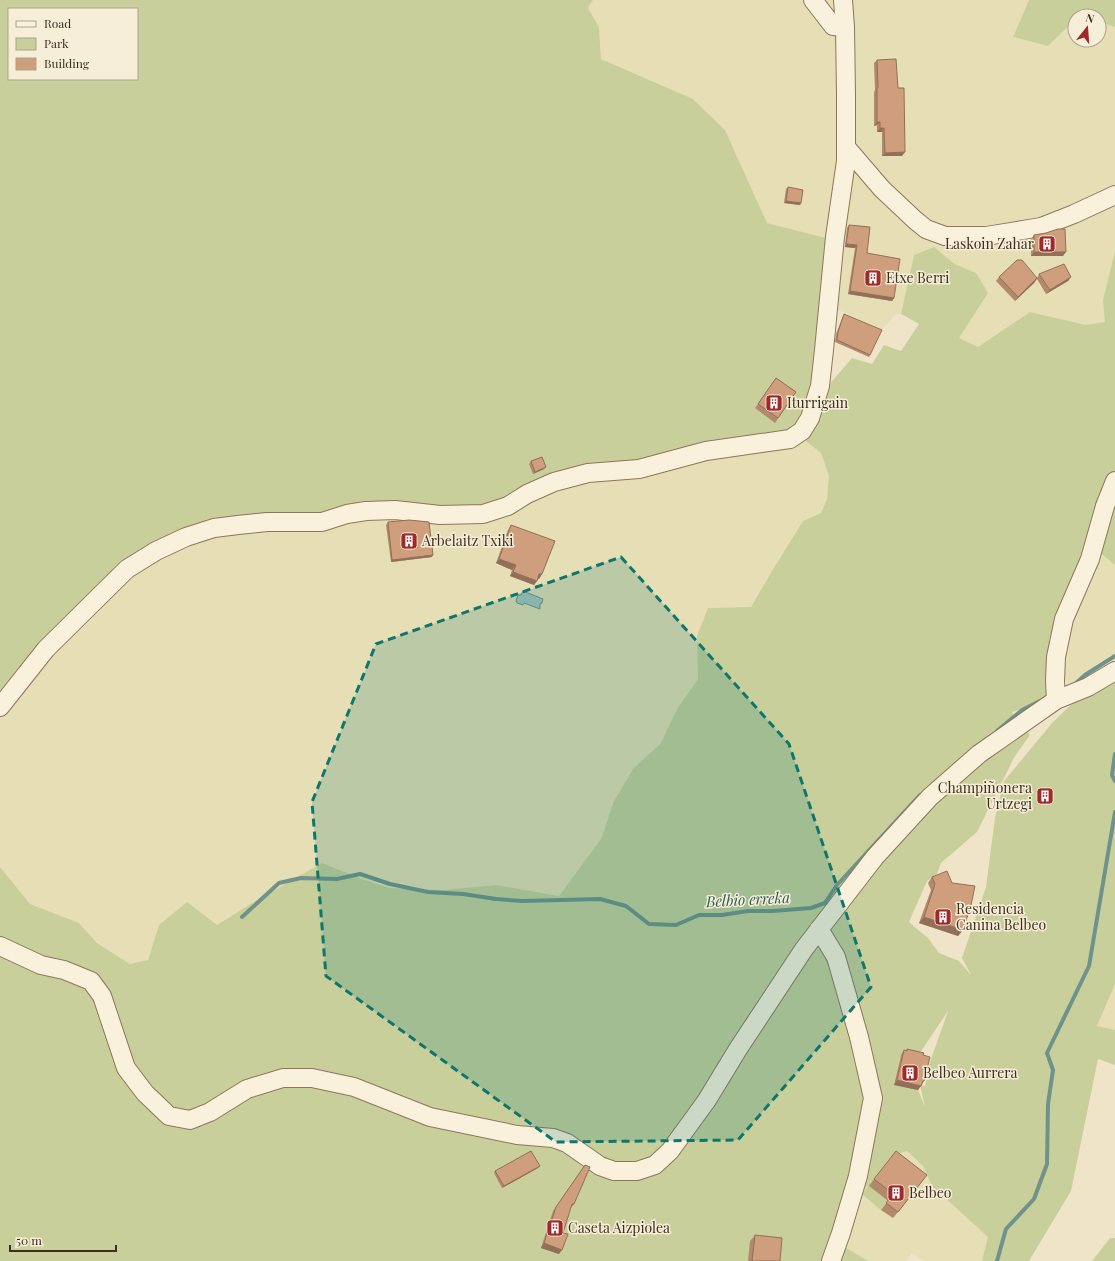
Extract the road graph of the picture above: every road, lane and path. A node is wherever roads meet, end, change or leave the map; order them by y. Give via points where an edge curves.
1 (813, 0) edge
2 (843, 0) edge
3 (845, 27) junction
4 (846, 147) junction
5 (1115, 195) edge
6 (1115, 481) edge
7 (1115, 671) edge
8 (1056, 700) junction
9 (0, 706) edge
10 (819, 929) junction
11 (0, 946) edge
12 (831, 1261) edge

1 - 3 street via 833,26
2 - 3 street
3 - 4 street
4 - 5 street via 882,188 926,229 945,236 986,236 1041,227
4 - 9 street via 820,386 810,418 797,435 790,439 706,451 639,469 588,473 554,482 508,506 482,514 440,515 395,510 366,511 322,522 267,522 214,528 186,537 127,569 46,649
6 - 8 street via 1090,559 1064,619 1056,657
7 - 8 street via 1088,687
8 - 10 street via 979,754 930,797 875,857
10 - 11 street via 738,1049 707,1100 670,1151 655,1165 637,1172 614,1171 600,1166 567,1142 553,1138 517,1135 430,1117 354,1087 312,1078 283,1078 247,1089 210,1112 190,1120 169,1116 145,1093 126,1068 102,996 90,981 64,970 41,965
10 - 12 street via 836,957 874,1098 858,1176

